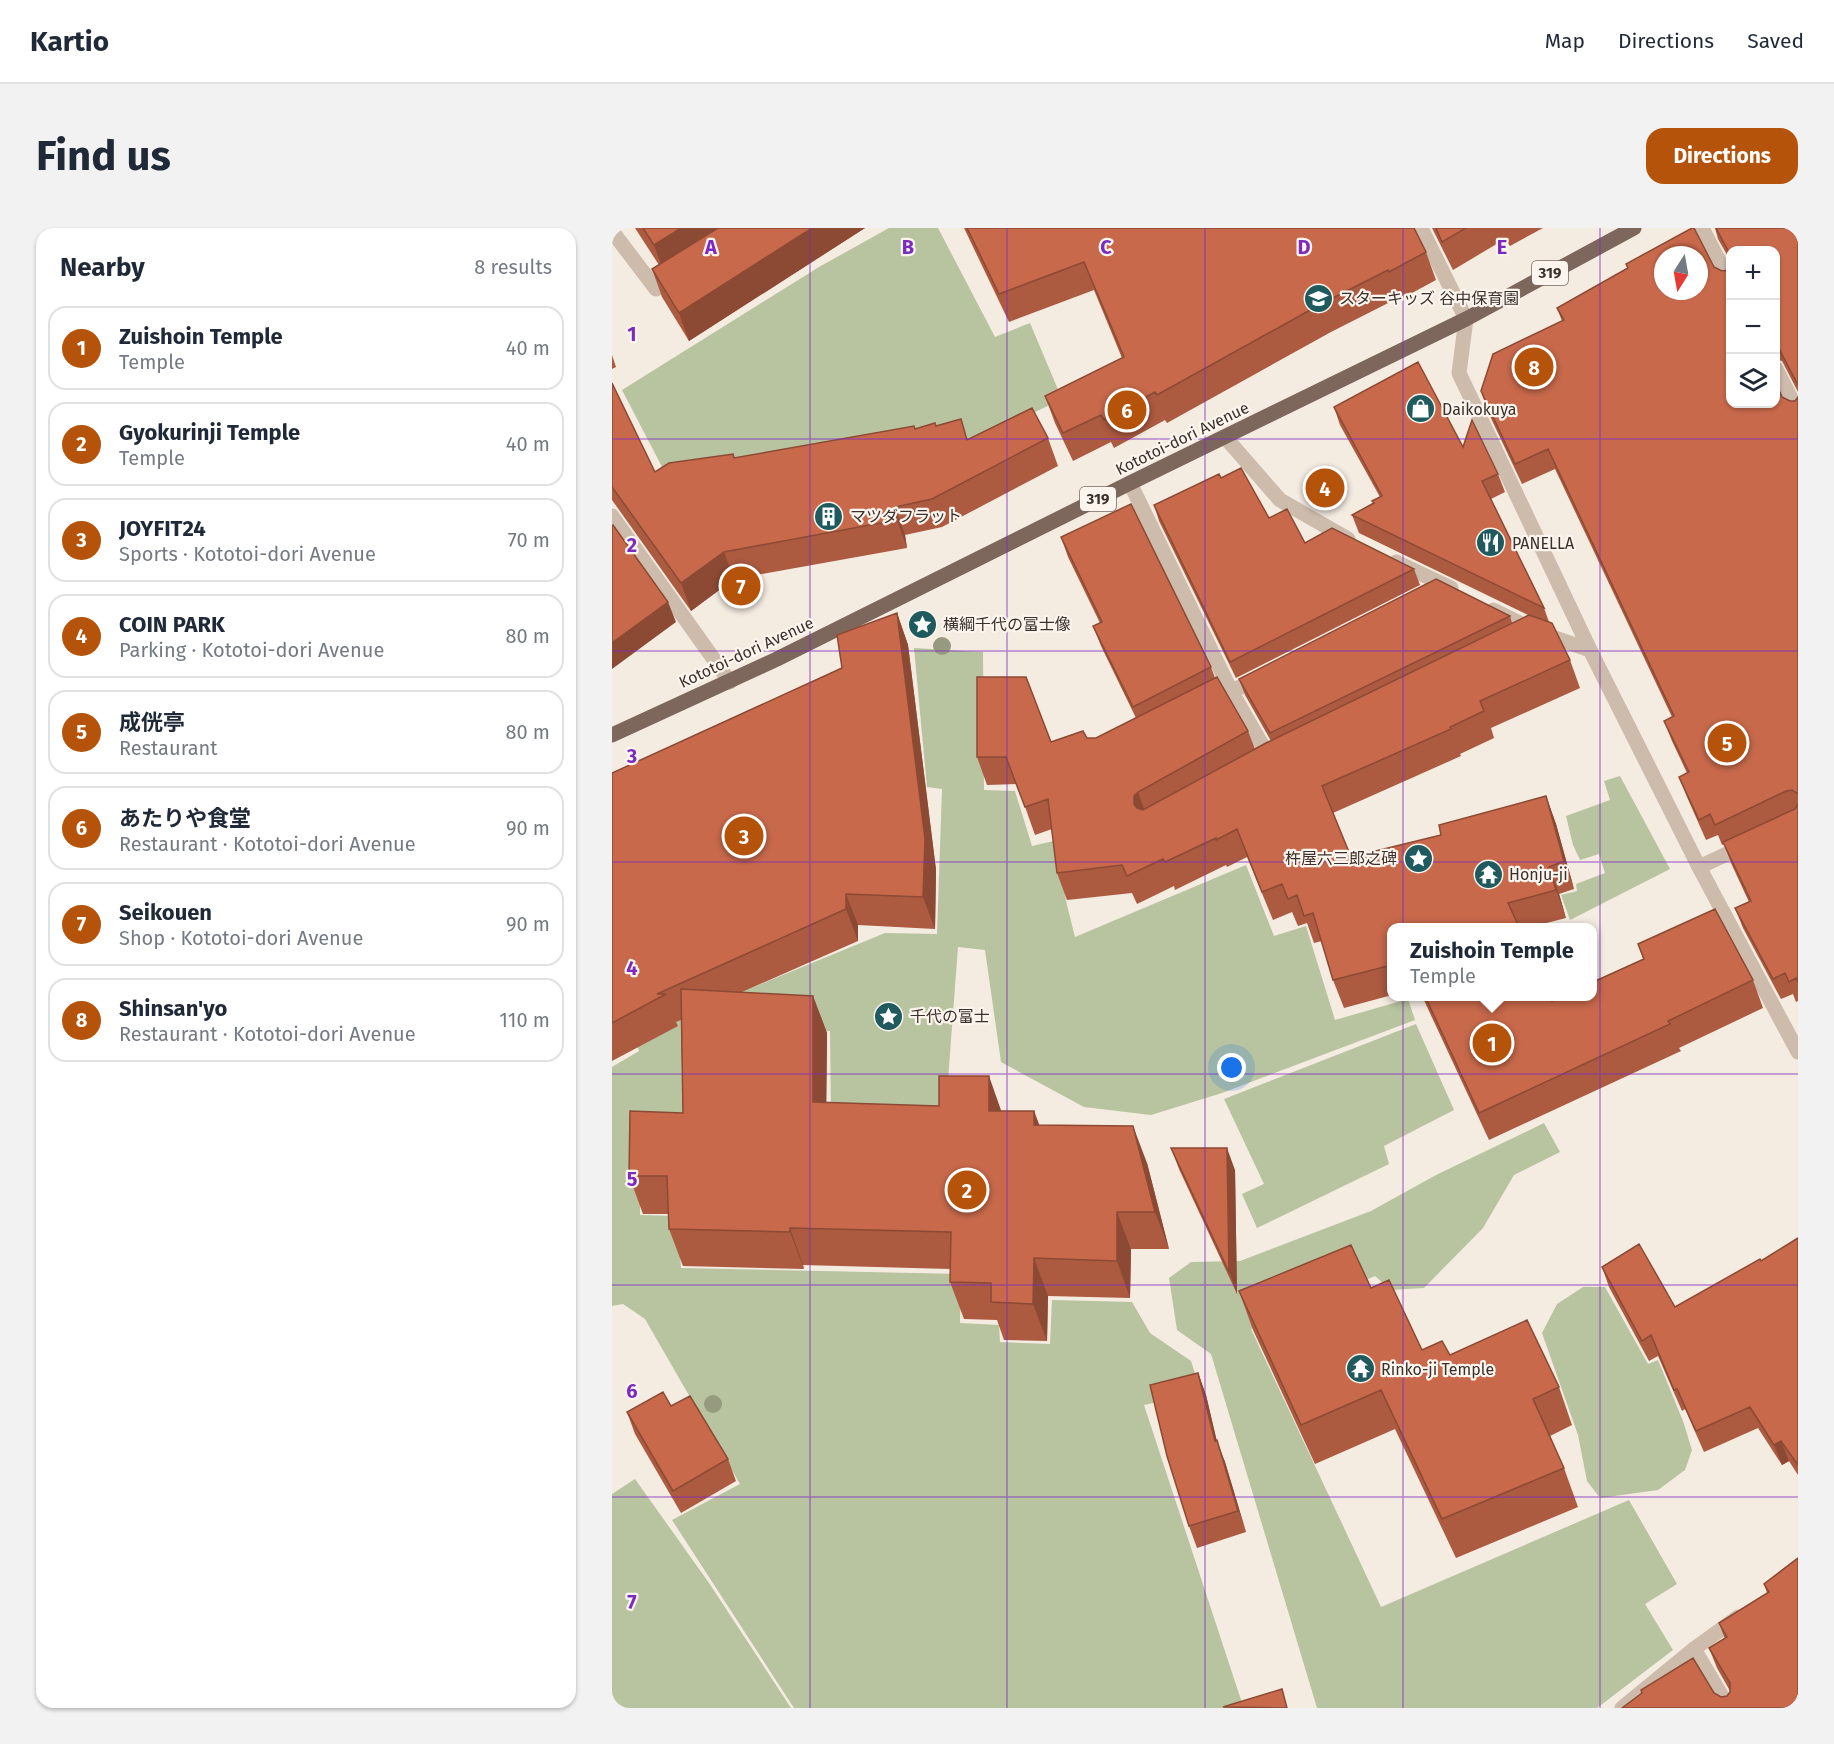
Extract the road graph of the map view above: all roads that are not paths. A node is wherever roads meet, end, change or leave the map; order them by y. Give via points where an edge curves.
1 (1421, 228) edge
2 (1634, 228) edge
3 (1702, 228) edge
4 (612, 231) edge
5 (686, 271) edge
6 (1726, 273) edge
7 (1466, 319) junction
8 (1780, 377) edge
9 (1798, 412) edge
10 (1225, 437) junction
11 (1130, 483) junction
12 (612, 516) edge
13 (1358, 544) edge
14 (1379, 554) edge
15 (1443, 584) junction
16 (1422, 595) edge
17 (1464, 595) edge
18 (1485, 605) edge
19 (1538, 632) junction
20 (1517, 642) edge
21 (1590, 650) junction
22 (1274, 670) edge
23 (730, 681) junction
24 (1231, 691) junction
25 (1192, 712) edge
26 (612, 735) edge
27 (1272, 762) edge
28 (1758, 839) edge
29 (1699, 867) junction
30 (1798, 1052) edge
31 (1751, 1607) edge
32 (1694, 1649) junction
33 (1622, 1708) edge
34 (1729, 1708) edge

1 - 7 street
2 - 7 main road, Kototoi-dori Avenue / 319
3 - 6 street
4 - 5 street via 656,289
7 - 10 main road, Kototoi-dori Avenue / 319
7 - 21 street via 1459,373
8 - 9 street
10 - 11 main road, Kototoi-dori Avenue / 319
10 - 13 street via 1280,500
11 - 23 main road, Kototoi-dori Avenue / 319
11 - 24 street
12 - 23 street
14 - 15 street
15 - 16 street
15 - 17 street
18 - 19 street
19 - 20 street
19 - 21 street
21 - 29 street
22 - 24 street
23 - 26 main road, Kototoi-dori Avenue / 319
24 - 25 street
24 - 27 street
28 - 29 street
29 - 30 street
31 - 32 street
32 - 33 street
32 - 34 street

